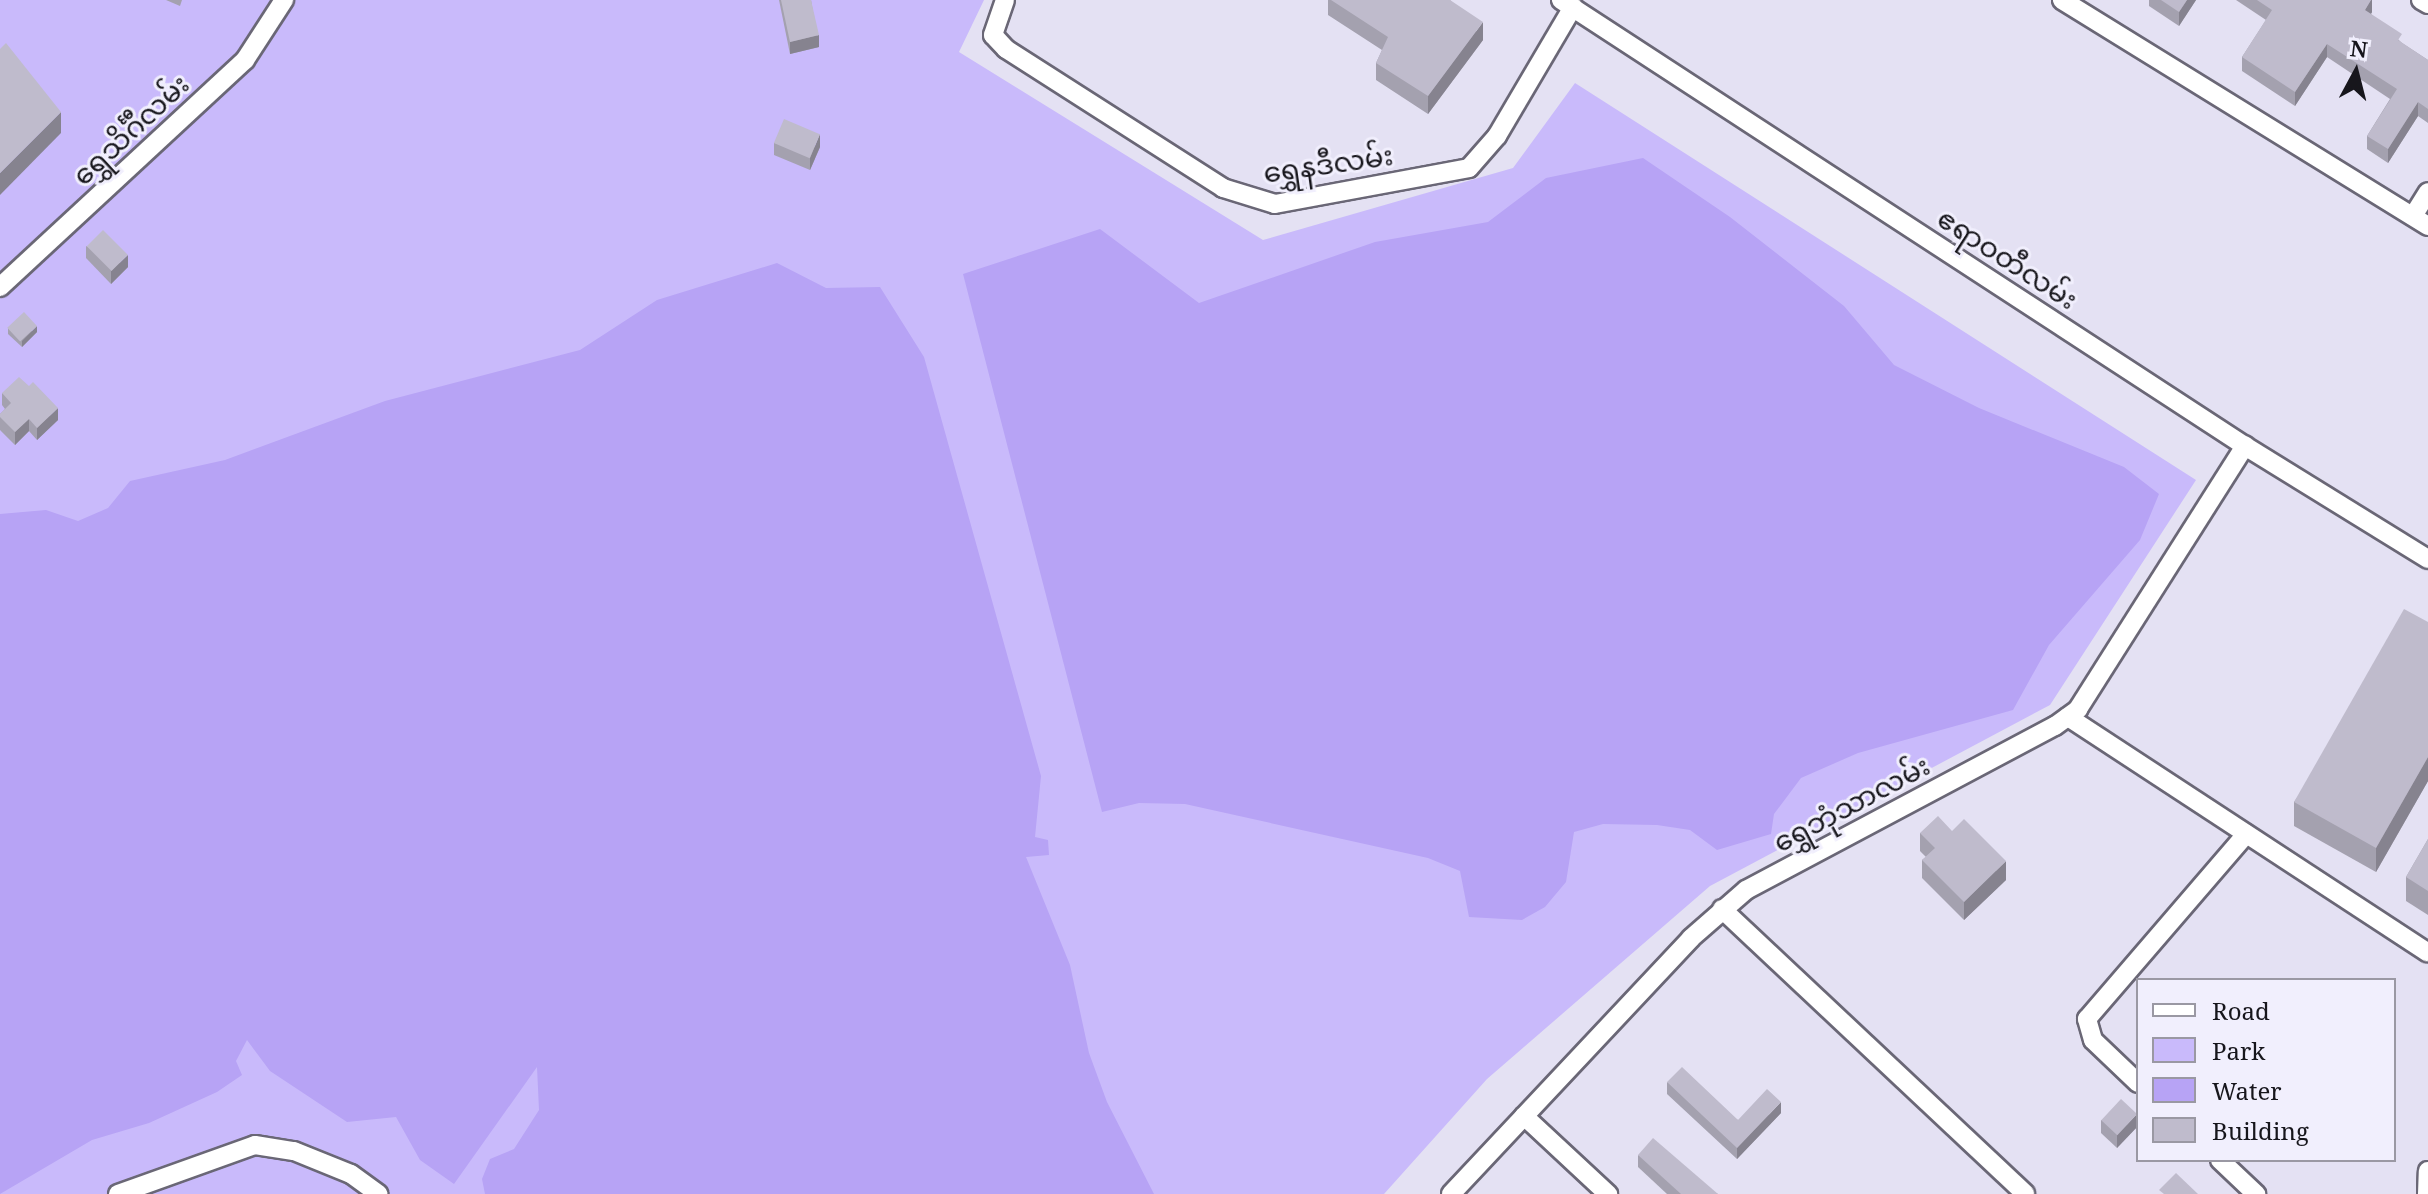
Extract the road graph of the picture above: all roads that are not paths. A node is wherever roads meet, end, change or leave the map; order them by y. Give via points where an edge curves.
1 (284, 0) edge
2 (1005, 0) edge
3 (2062, 0) edge
4 (2421, 0) edge
5 (1567, 4) edge
6 (2428, 4) edge
7 (2428, 192) edge
8 (2420, 221) edge
9 (0, 287) edge
10 (2245, 446) junction
11 (2428, 559) edge
12 (2068, 717) junction
13 (2246, 834) junction
14 (1722, 909) junction
15 (2428, 953) edge
16 (2136, 1081) edge
17 (1524, 1116) junction
18 (2222, 1162) edge
19 (2428, 1171) edge
20 (118, 1194) edge
21 (379, 1194) edge
22 (1451, 1194) edge
23 (1608, 1194) edge
24 (2025, 1194) edge
25 (2256, 1194) edge
26 (2427, 1194) edge

1 - 9 street, ရွှေသိင်္ဂီလမ်း via 245,60
2 - 5 street, ရွှေနဒီလမ်း via 993,35 1006,49 1223,188 1275,204 1469,168 1497,136
3 - 8 street
4 - 6 street
5 - 10 street, ဧရာဝတီလမ်း
7 - 8 street
10 - 11 street, ဧရာဝတီလမ်း
10 - 12 street, ရွှေဘုံသာလမ်း via 2089,696
12 - 13 street
12 - 14 street, ရွှေဘုံသာလမ်း via 1746,890
13 - 15 street
13 - 16 street via 2087,1019 2093,1040
14 - 17 street, ရွှေဘုံသာလမ်း
14 - 24 street
17 - 22 street, ရွှေဘုံသာလမ်း
17 - 23 street
18 - 25 street
19 - 26 street
20 - 21 street via 255,1145 308,1157 351,1174

